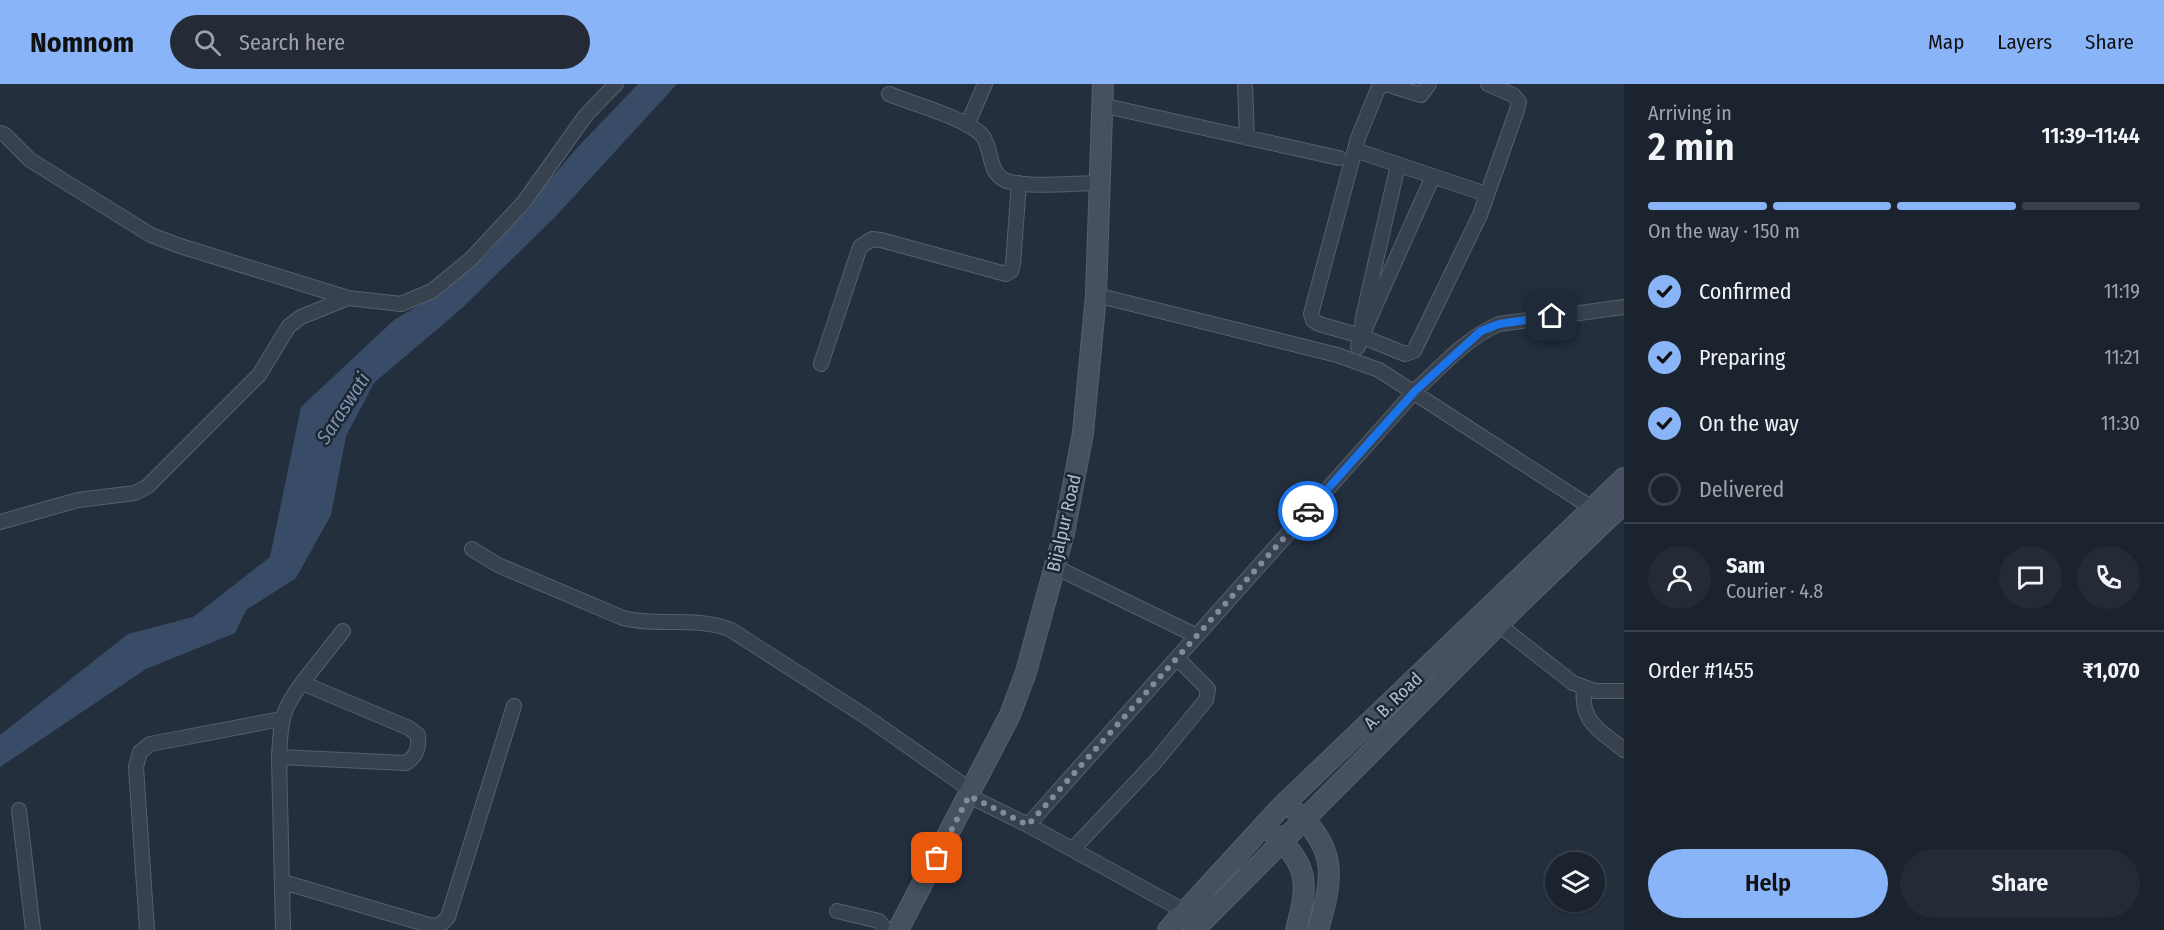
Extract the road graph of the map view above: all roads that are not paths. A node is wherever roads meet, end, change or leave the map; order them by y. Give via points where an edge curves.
1 (616, 84) edge
2 (985, 84) edge
3 (1103, 84) edge
4 (1245, 84) edge
5 (1380, 84) edge
6 (1386, 84) edge
7 (1429, 84) edge
8 (1488, 84) edge
9 (889, 94) dead end
10 (1101, 105) junction
11 (967, 124) junction
12 (0, 133) edge
13 (1247, 138) junction
14 (1354, 150) junction
15 (1339, 158) dead end
16 (1398, 165) junction
17 (1433, 176) junction
18 (1019, 183) junction
19 (1098, 183) junction
20 (1486, 194) junction
21 (1096, 295) junction
22 (348, 298) junction
23 (1624, 307) edge
24 (1358, 350) junction
25 (822, 364) dead end
26 (1415, 391) junction
27 (1624, 478) edge
28 (1624, 503) edge
29 (1592, 508) junction
30 (0, 522) edge
31 (472, 549) dead end
32 (1055, 567) junction
33 (1499, 625) junction
34 (343, 631) dead end
35 (1197, 636) junction
36 (1177, 658) junction
37 (302, 683) junction
38 (1584, 688) junction
39 (1624, 691) edge
40 (514, 706) dead end
41 (281, 719) junction
42 (1624, 750) edge
43 (279, 758) junction
44 (971, 793) junction
45 (1286, 802) junction
46 (19, 810) dead end
47 (1306, 820) junction
48 (1028, 825) junction
49 (1264, 825) junction
50 (1284, 843) junction
51 (1073, 849) junction
52 (283, 882) junction
53 (837, 911) dead end
54 (1190, 921) edge
55 (33, 930) edge
56 (147, 930) edge
57 (283, 930) edge
58 (886, 930) edge
59 (898, 930) edge
60 (1168, 930) edge
61 (1296, 930) edge
62 (1318, 930) edge

1 - 22 street via 586,115 524,202 471,259 432,291 401,304
2 - 11 street
3 - 10 main road, Bijalpur Road
4 - 13 street
5 - 14 street
6 - 7 street via 1421,95
8 - 20 street via 1513,95 1518,102
9 - 11 street
10 - 13 street
10 - 19 main road, Bijalpur Road
11 - 18 street via 985,140 998,176
12 - 22 street via 30,160 152,235
13 - 15 street
14 - 16 street
14 - 24 street via 1311,314 1313,320
16 - 17 street
16 - 24 street
17 - 20 street
17 - 24 street
18 - 19 street
18 - 25 street via 1013,264 1006,274 881,240 866,241 860,247
19 - 21 main road, Bijalpur Road
20 - 24 street via 1480,215 1414,351 1405,354
21 - 24 street
21 - 32 main road, Bijalpur Road via 1083,434
22 - 30 street via 289,326 259,375 148,486 135,493 78,500
23 - 26 street via 1499,324 1481,331
24 - 26 street via 1379,370
26 - 29 street
26 - 35 street
27 - 29 main road, A. B. Road
28 - 33 main road, A. B. Road
29 - 45 main road, A. B. Road
31 - 44 street via 498,565 623,618 643,623 718,625 731,630 865,716
32 - 35 street
32 - 44 main road, Bijalpur Road via 1018,694
33 - 38 street
33 - 47 main road, A. B. Road
34 - 37 street
35 - 36 street
36 - 48 street
36 - 51 street via 1208,689 1206,700 1156,761
37 - 41 street
37 - 43 street via 409,728 418,735 419,748 406,763
38 - 39 street
38 - 42 street via 1582,704 1586,716
40 - 52 street via 448,917 441,924 432,926
41 - 43 street
41 - 56 street via 150,744 140,752 136,767
43 - 52 street
44 - 48 street
44 - 59 main road, Bijalpur Road
45 - 47 main road
45 - 49 main road, A. B. Road
46 - 55 street
47 - 50 main road, A. B. Road
47 - 62 main road via 1329,857 1330,874
48 - 51 street
49 - 50 main road
49 - 54 main road, A. B. Road
50 - 54 main road, A. B. Road
50 - 61 main road via 1301,864 1306,885
51 - 54 street
52 - 57 street
53 - 58 street via 879,921
54 - 60 main road, A. B. Road

